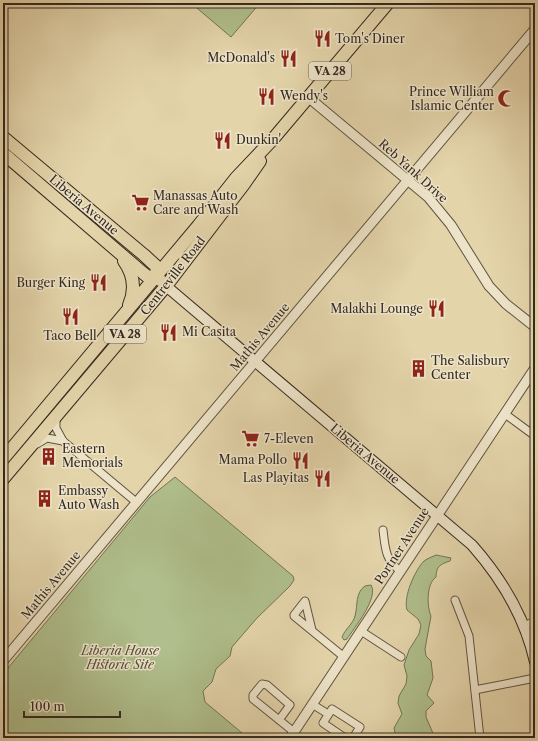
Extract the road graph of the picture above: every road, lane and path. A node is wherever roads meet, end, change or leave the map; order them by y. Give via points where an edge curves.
1 (388, 3) edge
2 (535, 29) edge
3 (308, 97) junction
4 (3, 137) edge
5 (273, 139) junction
6 (3, 153) edge
7 (408, 180) junction
8 (180, 247) junction
9 (118, 252) junction
10 (144, 255) junction
11 (156, 276) junction
12 (166, 286) junction
13 (127, 310) junction
14 (535, 327) edge
15 (255, 361) junction
16 (535, 368) edge
17 (505, 414) junction
18 (57, 415) junction
19 (535, 436) edge
20 (63, 441) junction
21 (27, 452) junction
22 (3, 458) edge
23 (3, 480) edge
24 (136, 502) junction
25 (438, 514) junction
26 (383, 530) dead end
27 (401, 571) junction
28 (455, 600) dead end
29 (535, 620) edge
30 (524, 626) junction
31 (312, 630) dead end
32 (361, 631) junction
33 (344, 657) junction
34 (401, 657) dead end
35 (3, 661) edge
36 (535, 662) edge
37 (535, 678) edge
38 (475, 690) junction
39 (312, 704) junction
40 (328, 714) junction
41 (280, 720) junction
42 (292, 735) edge
43 (345, 738) edge
44 (353, 738) edge
45 (480, 738) edge

1 - 3 highway, Centreville Road / VA 28
2 - 7 street, Mathis Avenue
3 - 5 highway, Centreville Road / VA 28
3 - 7 street, Reb Yank Drive
4 - 10 highway, Liberia Avenue
5 - 8 highway, Centreville Road / VA 28 via 236,178
5 - 12 highway, Centreville Road / VA 28 via 244,184
6 - 9 highway, Liberia Avenue
7 - 14 street, Reb Yank Drive via 443,213 489,286 506,304
7 - 15 street, Mathis Avenue
8 - 10 highway via 162,257 150,258
8 - 11 highway, Centreville Road / VA 28
9 - 11 highway, Liberia Avenue via 148,276
9 - 13 highway via 133,277 132,298
10 - 11 highway, Liberia Avenue via 157,267
11 - 12 highway, Liberia Avenue
11 - 13 highway, Centreville Road / VA 28
12 - 15 main road, Liberia Avenue
12 - 18 highway, Centreville Road / VA 28
13 - 22 highway, Centreville Road / VA 28
15 - 24 street, Mathis Avenue
15 - 25 main road, Liberia Avenue
16 - 17 street, Portner Avenue
17 - 19 street
17 - 25 street, Portner Avenue
18 - 20 street via 56,428
18 - 21 highway, Centreville Road / VA 28
20 - 21 street via 47,438
20 - 24 street
21 - 23 highway, Centreville Road / VA 28
24 - 35 street, Mathis Avenue
25 - 27 street, Portner Avenue
25 - 30 main road, Liberia Avenue via 486,560 506,590
26 - 27 street via 388,559
27 - 32 street, Portner Avenue
28 - 38 street via 469,636
29 - 30 street
30 - 36 main road, Liberia Avenue
31 - 33 street
32 - 33 street, Portner Avenue
32 - 34 street
33 - 39 street, Portner Avenue
37 - 38 street
38 - 45 street
39 - 40 street
39 - 42 street, Portner Avenue
40 - 43 street via 323,723
40 - 44 street via 332,708 360,727
41 - 41 street via 252,698 263,684 267,684 290,705
41 - 42 street

